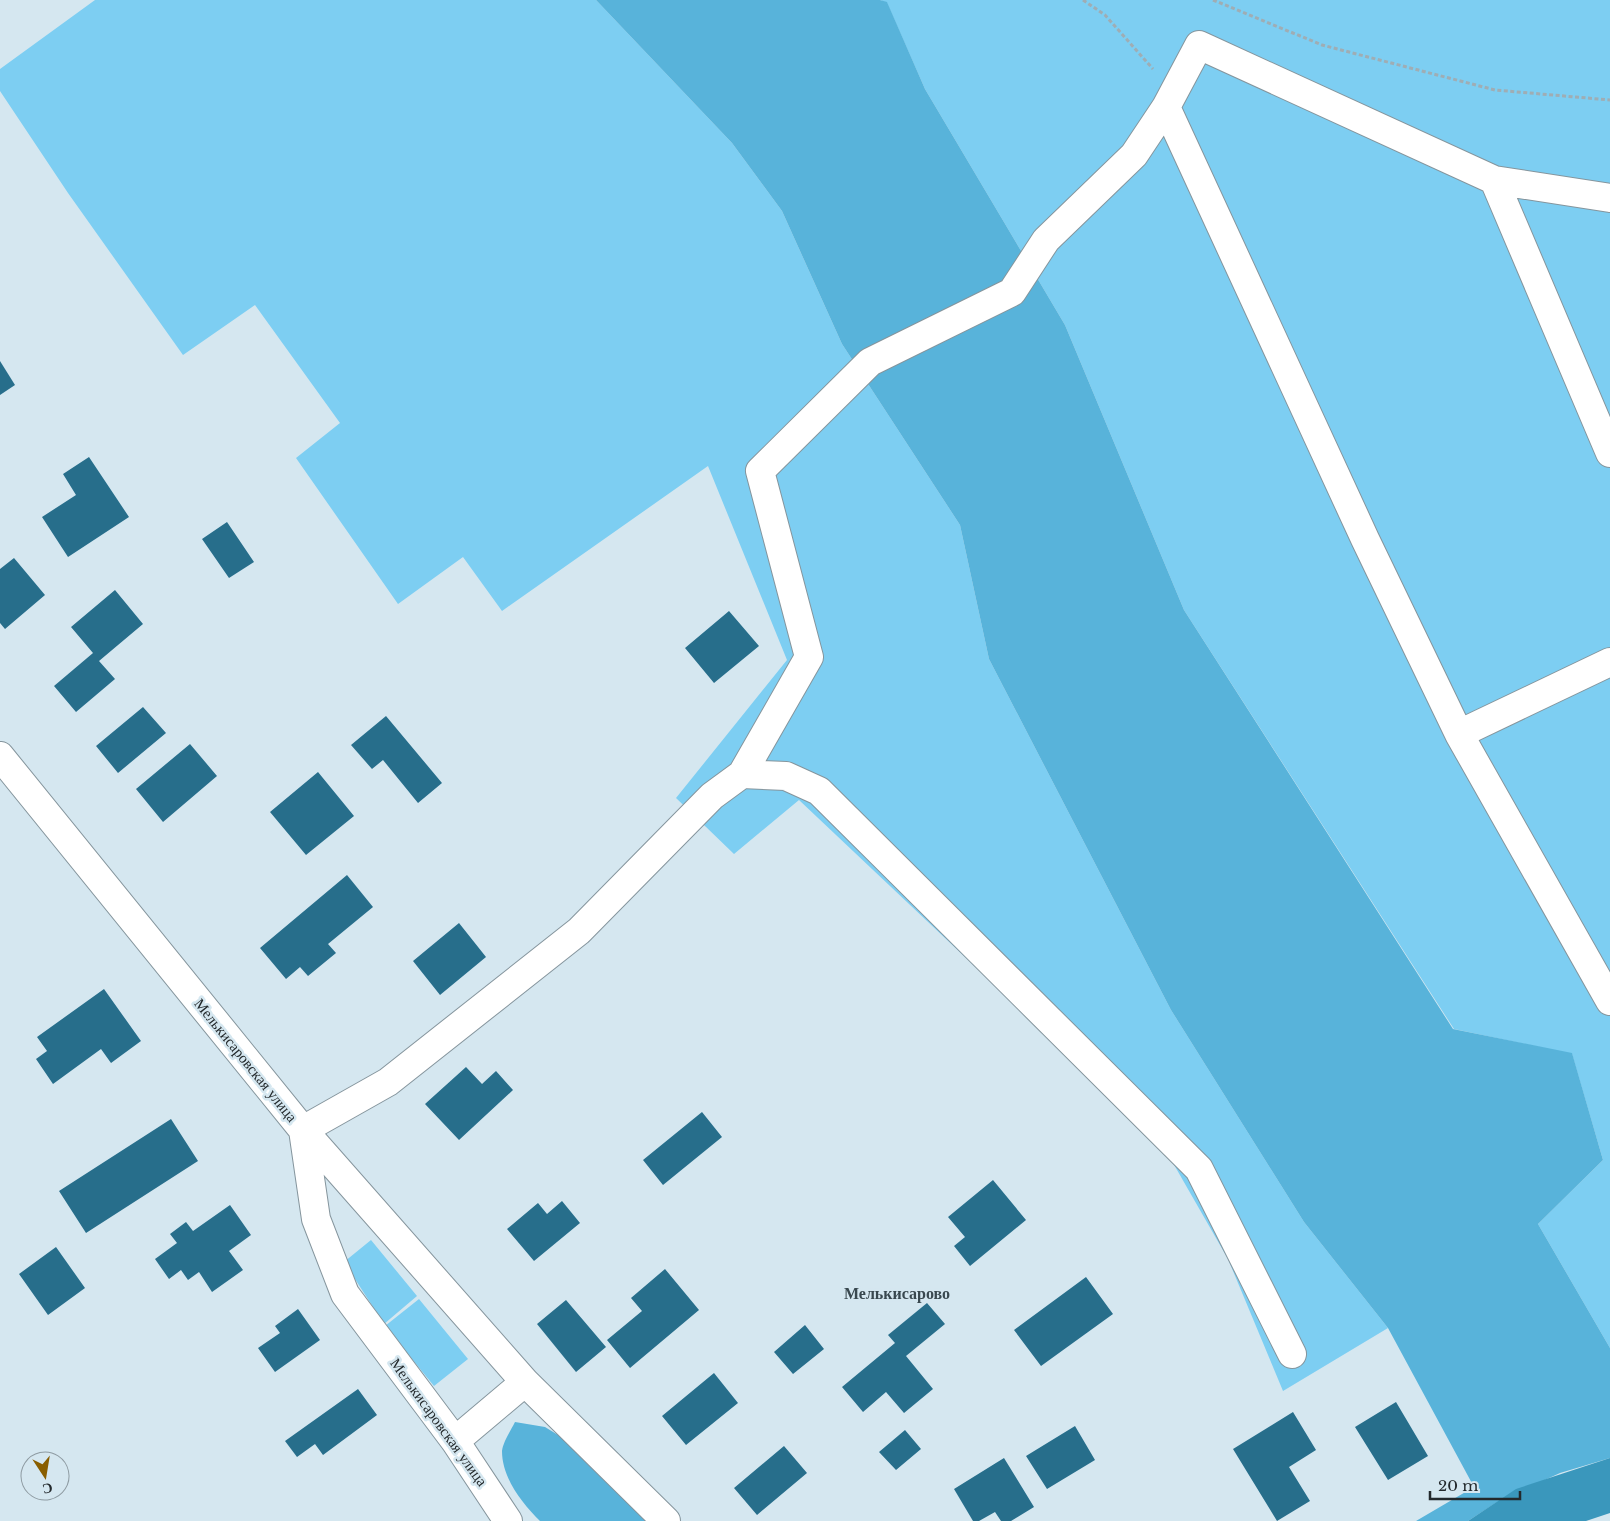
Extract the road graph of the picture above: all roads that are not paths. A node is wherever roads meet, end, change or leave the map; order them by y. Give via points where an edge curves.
1 (1166, 106) junction
2 (1494, 180) junction
3 (1610, 198) edge
4 (1610, 453) edge
5 (1610, 662) edge
6 (1459, 734) junction
7 (0, 756) edge
8 (742, 774) junction
9 (1610, 1001) edge
10 (303, 1130) junction
11 (1292, 1354) dead end
12 (525, 1382) junction
13 (455, 1441) junction
14 (508, 1521) edge
15 (666, 1521) edge

1 - 2 street via 1200,45
1 - 6 street via 1365,539
1 - 8 street via 1134,154 1046,240 1012,292 870,362 760,471 809,657
2 - 3 street
2 - 4 street
5 - 6 street
6 - 9 street
7 - 10 street, Мелькисаровская улица
8 - 10 street via 712,796 579,931 388,1082
8 - 11 street via 786,776 819,791 1199,1169
10 - 12 street
10 - 13 street, Мелькисаровская улица via 316,1219 345,1294
12 - 13 street
12 - 15 street
13 - 14 street, Мелькисаровская улица

